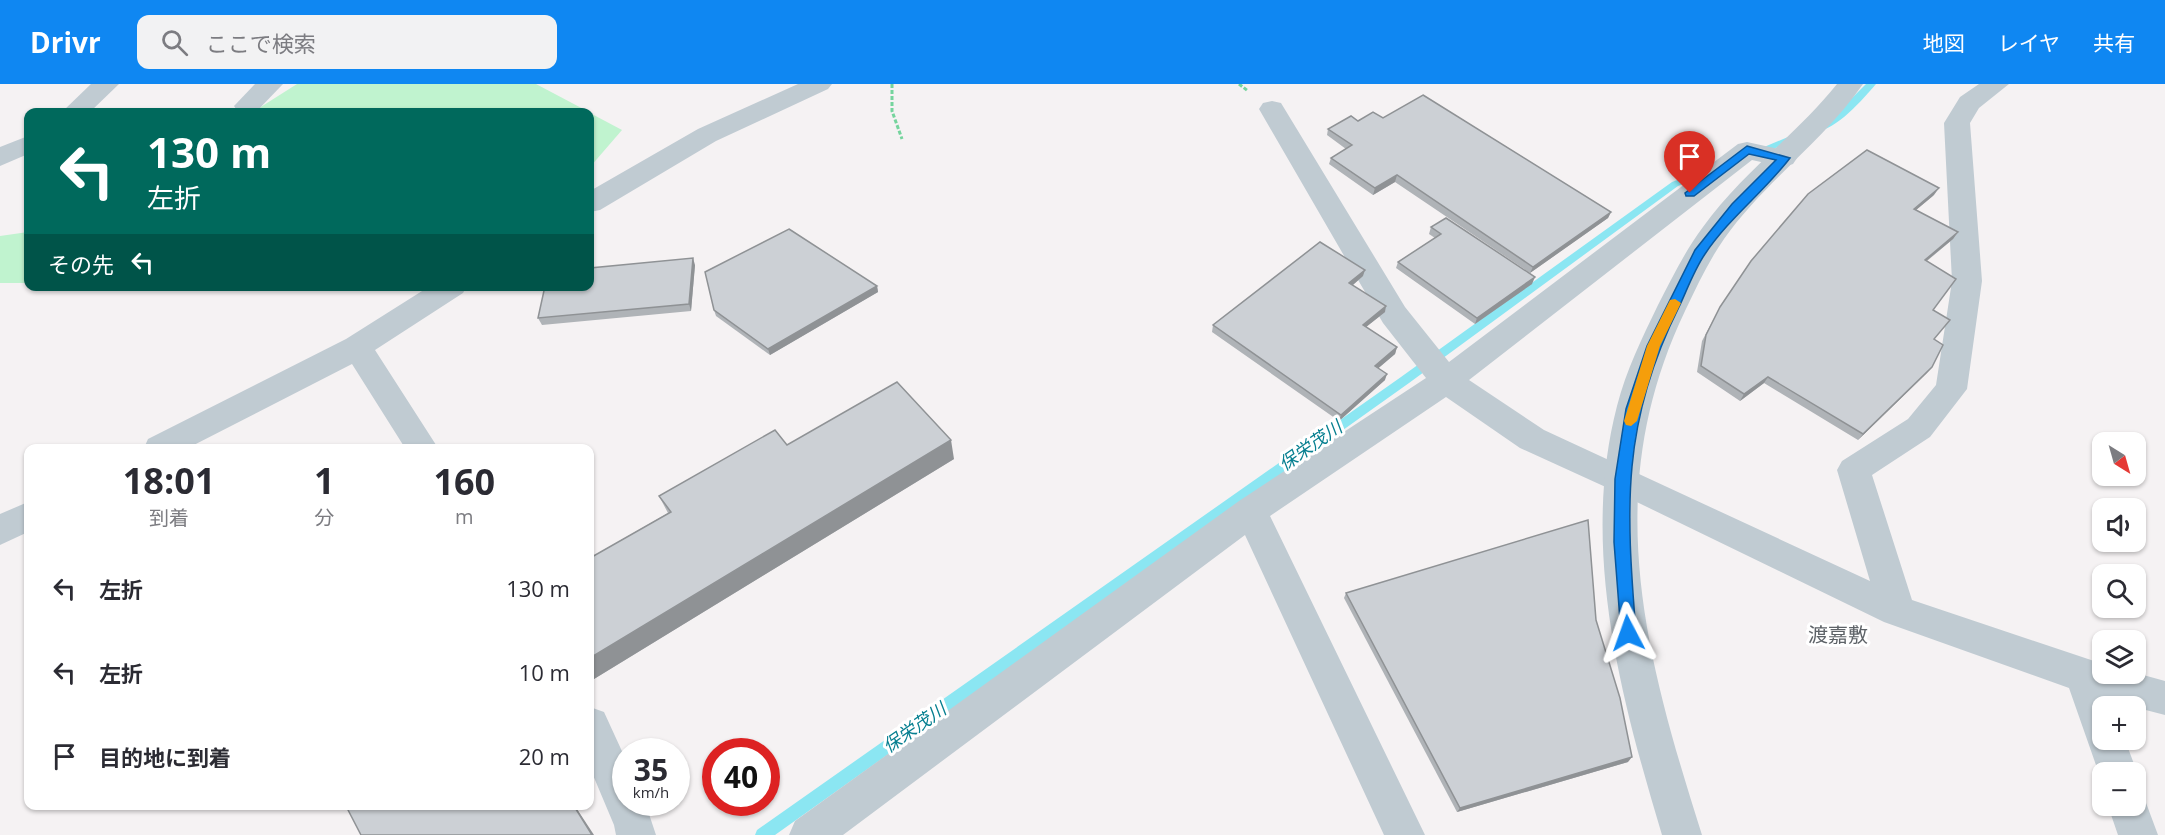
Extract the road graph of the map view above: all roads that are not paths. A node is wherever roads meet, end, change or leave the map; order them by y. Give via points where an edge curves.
1 (106, 84) edge
2 (270, 84) edge
3 (819, 84) edge
4 (1850, 84) edge
5 (1996, 84) edge
6 (247, 105) dead end
7 (79, 108) edge
8 (1272, 109) dead end
9 (24, 146) edge
10 (0, 157) edge
11 (1784, 158) junction
12 (594, 201) edge
13 (445, 291) edge
14 (357, 347) junction
15 (1446, 381) junction
16 (168, 444) edge
17 (419, 444) edge
18 (1622, 479) junction
19 (1251, 511) junction
20 (24, 518) edge
21 (0, 531) edge
22 (1897, 611) junction
23 (2084, 676) junction
24 (2165, 698) edge
25 (2092, 700) edge
26 (594, 734) edge
27 (2131, 816) edge
28 (636, 835) edge
29 (809, 835) edge
30 (1405, 835) edge
31 (1682, 835) edge
32 (2138, 835) edge

1 - 7 street
2 - 6 street
3 - 12 street via 707,135
4 - 11 street
5 - 22 street via 1970,103 1957,123 1967,281 1951,389 1919,428 1854,470
8 - 15 street via 1394,315
9 - 10 street
11 - 15 street via 1747,150
11 - 18 street via 1736,207 1700,253 1653,346 1633,409
13 - 14 street
14 - 16 street
14 - 17 street
15 - 18 street via 1532,439
15 - 19 street
18 - 22 street
18 - 31 street via 1621,542 1628,633 1654,746
19 - 29 street
19 - 30 street
20 - 21 street
22 - 23 street
23 - 24 street
23 - 25 street
26 - 28 street
27 - 32 street

